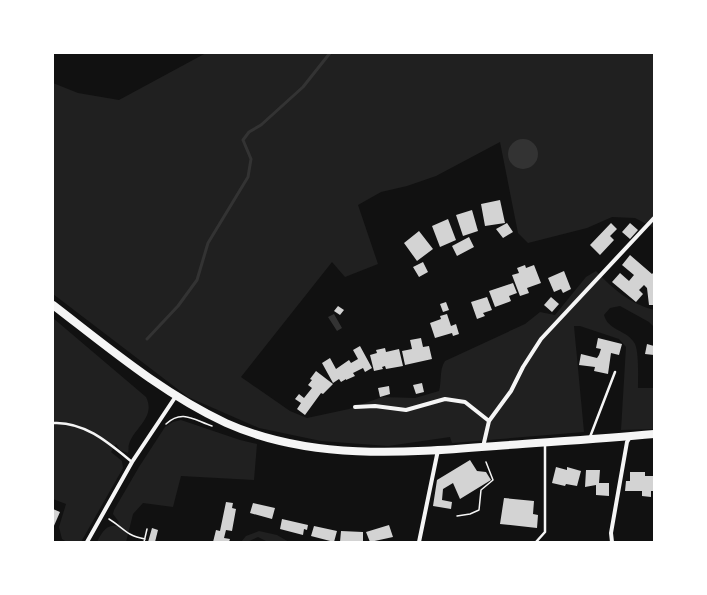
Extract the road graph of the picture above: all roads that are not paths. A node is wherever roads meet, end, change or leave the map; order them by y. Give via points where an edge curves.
1 (654, 218) edge
2 (53, 305) edge
3 (615, 372) dead end
4 (176, 396) junction
5 (355, 407) dead end
6 (489, 421) junction
7 (53, 423) edge
8 (654, 434) edge
9 (630, 436) junction
10 (589, 440) junction
11 (545, 443) junction
12 (483, 447) junction
13 (438, 450) junction
14 (132, 462) junction
15 (87, 542) edge
16 (419, 542) edge
17 (536, 542) edge
18 (612, 542) edge

1 - 6 street via 541,338 511,391
2 - 4 main road via 106,347
3 - 10 lane
4 - 13 main road via 228,424 268,438 292,443 363,452
4 - 14 street
5 - 6 street via 375,406 406,410 445,399 464,402
6 - 12 street
7 - 14 lane via 80,427 99,436
8 - 9 main road
9 - 10 main road
9 - 18 street via 619,479
10 - 11 main road
11 - 12 main road
11 - 17 lane via 545,532
12 - 13 main road
13 - 16 street
14 - 15 street

